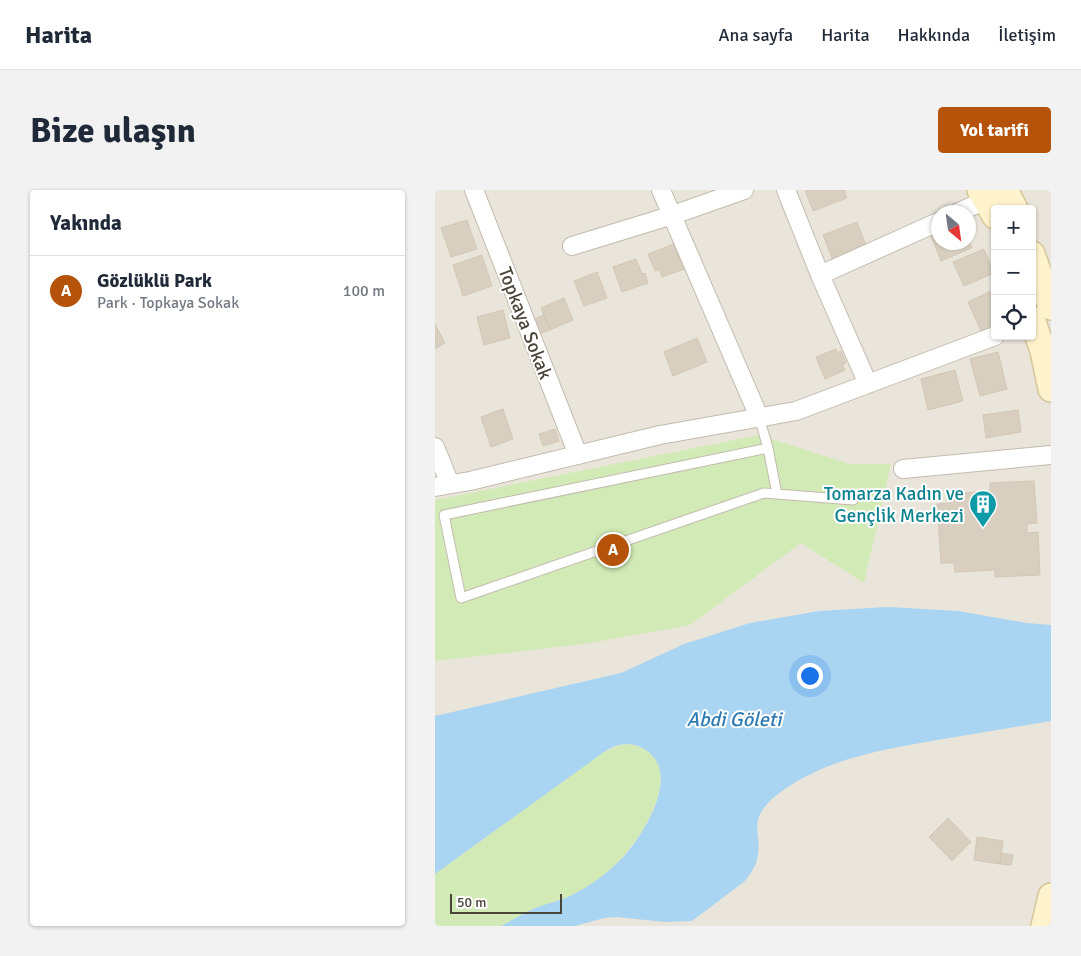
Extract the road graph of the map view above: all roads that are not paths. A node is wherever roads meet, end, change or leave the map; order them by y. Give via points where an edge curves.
1 (473, 190) edge
2 (661, 190) edge
3 (744, 190) edge
4 (786, 190) edge
5 (991, 199) edge
6 (976, 205) edge
7 (1005, 205) edge
8 (673, 215) junction
9 (931, 226) edge
10 (571, 246) dead end
11 (820, 275) junction
12 (1035, 295) edge
13 (1037, 318) edge
14 (991, 338) edge
15 (868, 384) junction
16 (1051, 389) edge
17 (759, 417) junction
18 (435, 447) edge
19 (768, 448) junction
20 (578, 455) junction
21 (1051, 455) edge
22 (903, 469) dead end
23 (442, 486) edge
24 (777, 494) junction
25 (853, 500) dead end
26 (1051, 896) edge
27 (1045, 926) edge

1 - 20 street, Topkaya Sokak
2 - 8 street
3 - 8 street
4 - 11 street
5 - 6 street
5 - 7 main road
8 - 10 street
8 - 17 street
9 - 11 street
11 - 15 street
12 - 13 main road
13 - 16 main road
14 - 15 street
15 - 17 street via 796,411
17 - 19 lane
17 - 20 street via 660,435
18 - 23 street
19 - 24 lane
19 - 24 lane via 444,515 461,598 764,493
20 - 23 street
21 - 22 street
24 - 25 lane
26 - 27 main road

